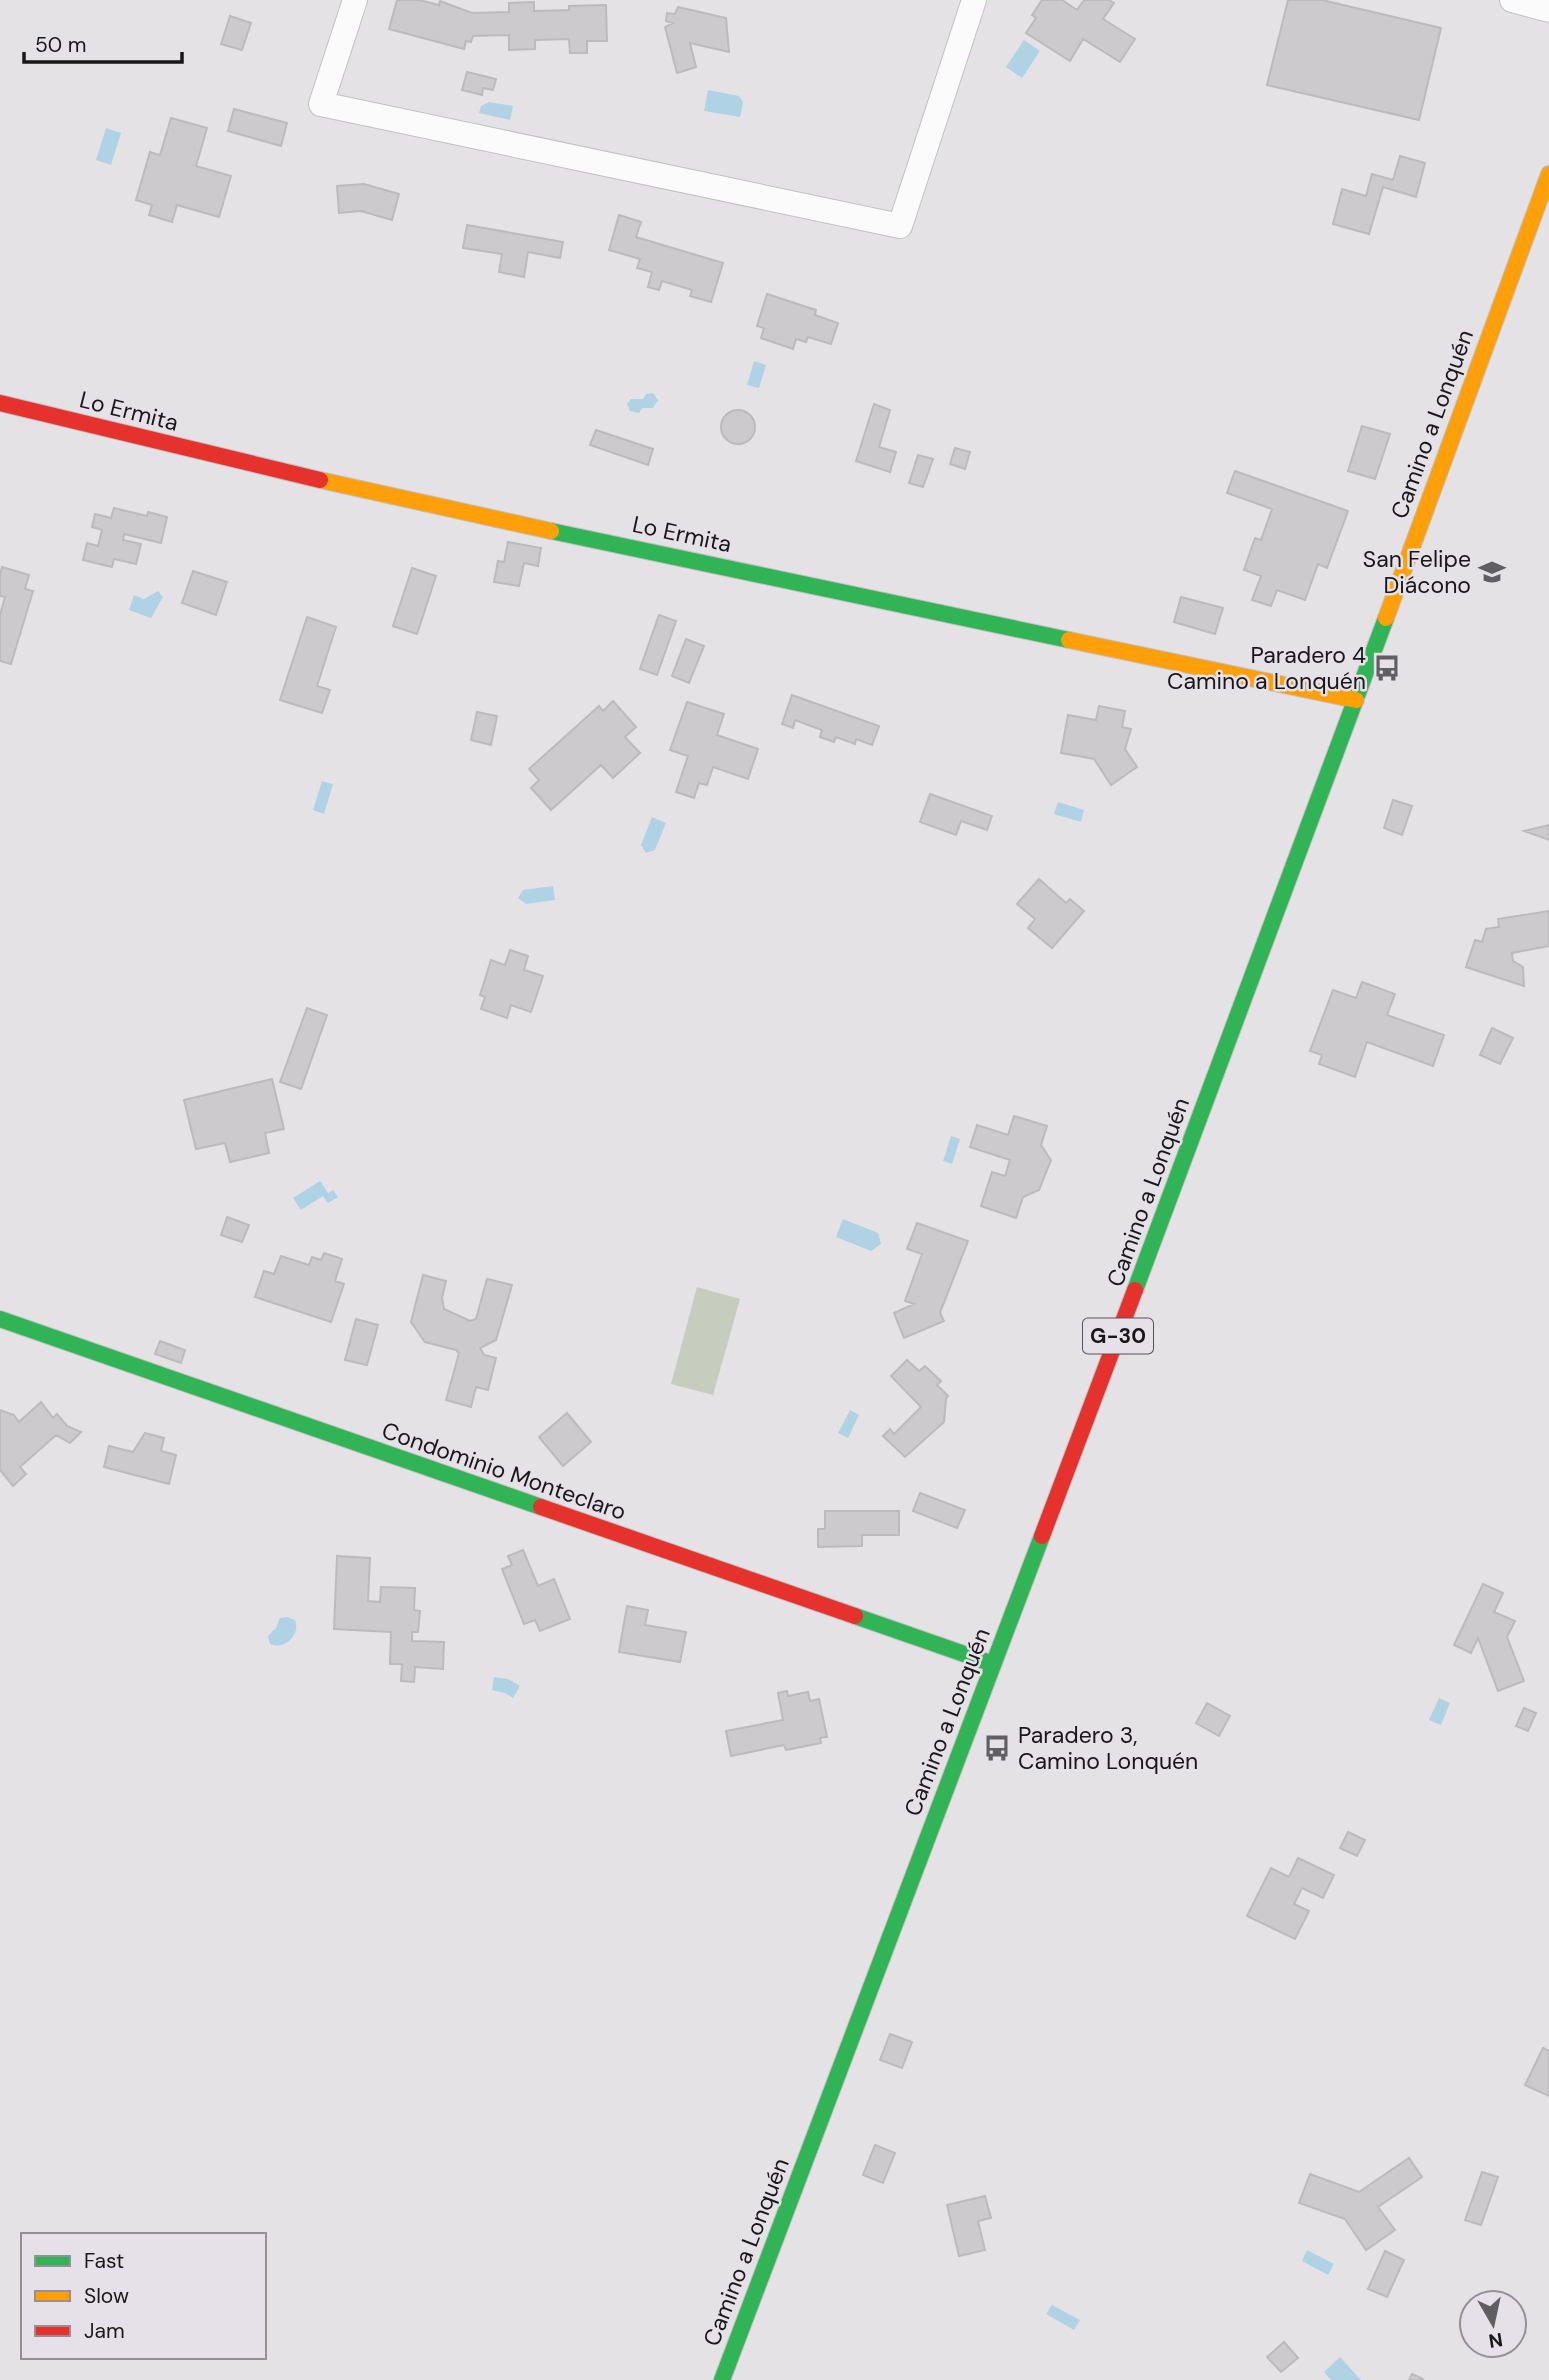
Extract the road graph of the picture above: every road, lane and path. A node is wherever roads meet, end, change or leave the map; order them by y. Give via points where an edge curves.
1 (355, 0) edge
2 (974, 0) edge
3 (1512, 0) edge
4 (1549, 10) edge
5 (1549, 174) edge
6 (0, 403) edge
7 (1356, 700) junction
8 (0, 1319) edge
9 (993, 1664) junction
10 (722, 2380) edge

1 - 2 street via 321,104 900,226
3 - 4 street
5 - 7 street, Camino a Lonquén / G-30
6 - 7 street, Lo Ermita via 401,500
7 - 9 street, Camino a Lonquén / G-30
8 - 9 street, Condominio Monteclaro
9 - 10 street, Camino a Lonquén / G-30

